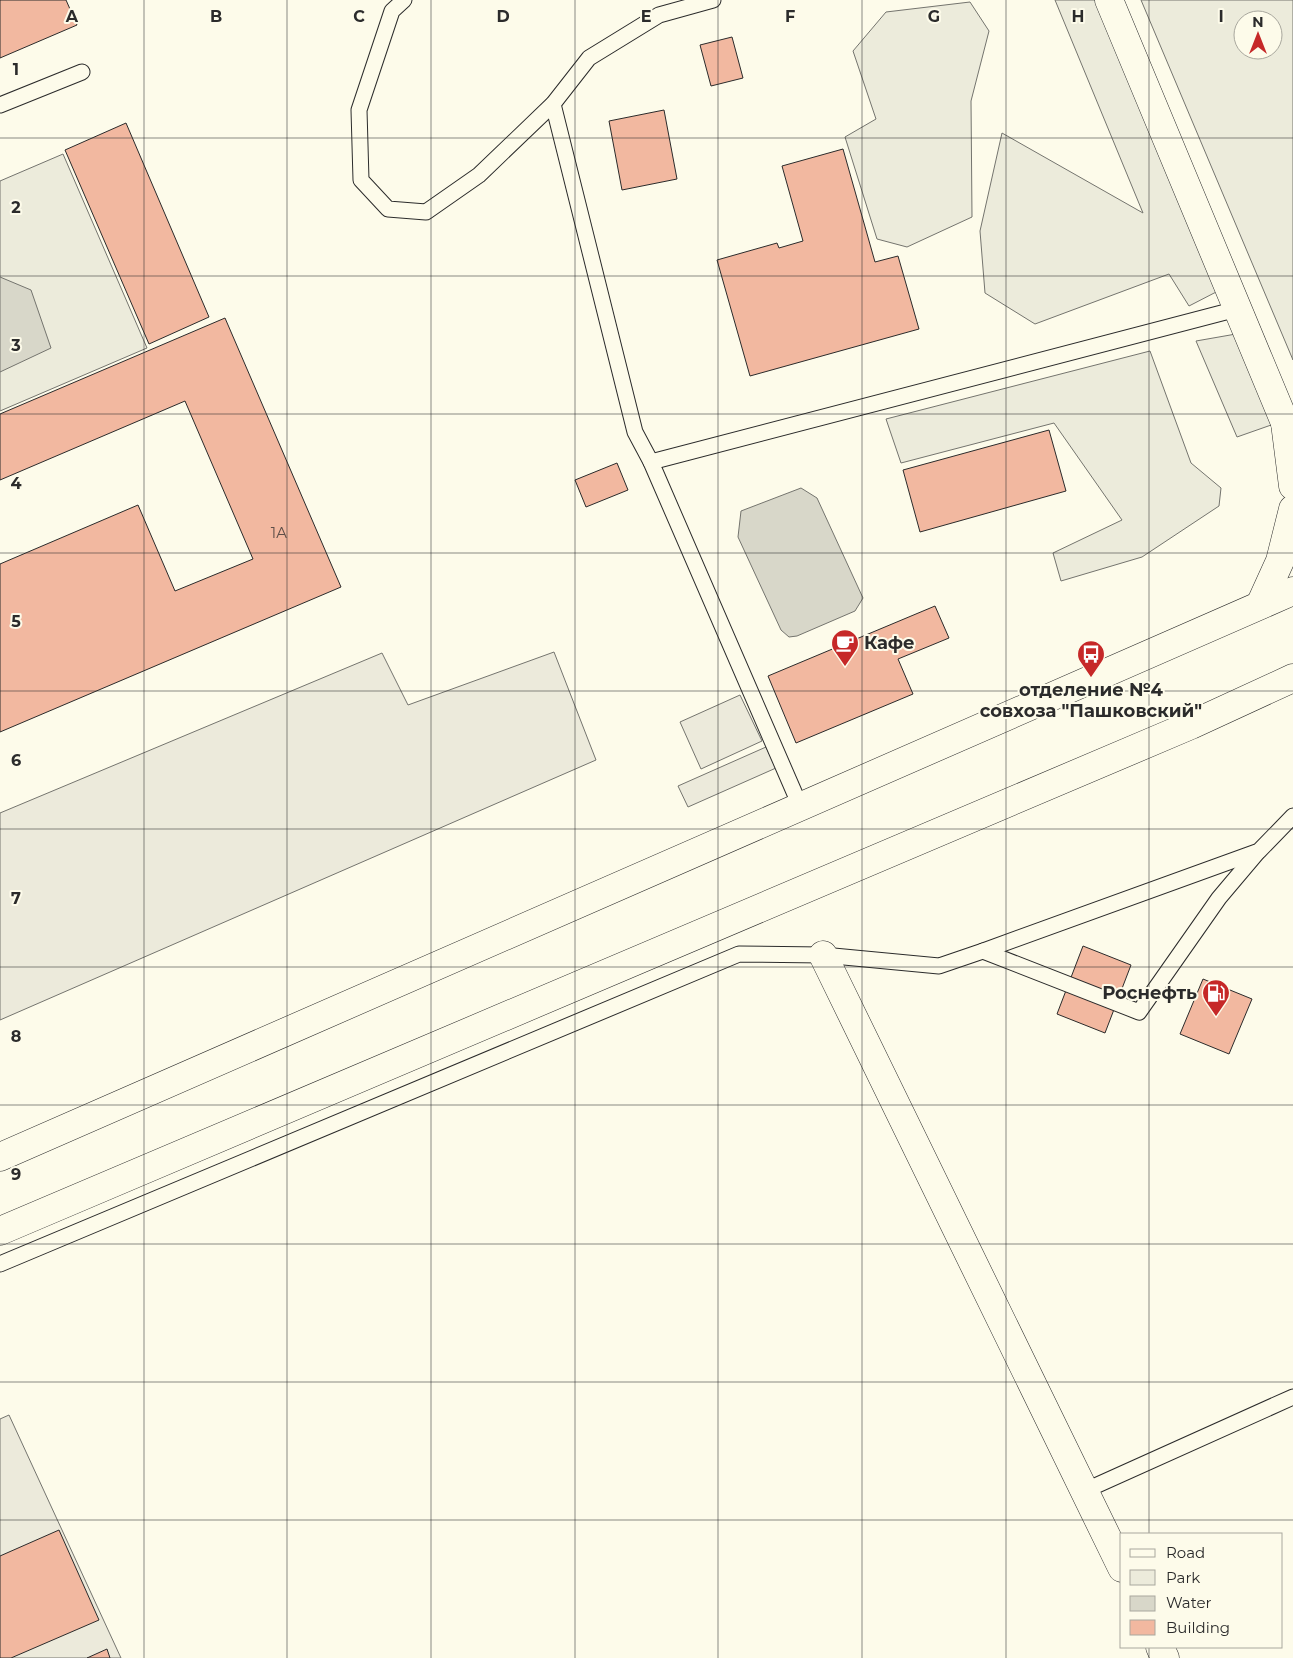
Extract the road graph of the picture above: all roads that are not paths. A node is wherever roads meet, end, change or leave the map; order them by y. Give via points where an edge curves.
1 (404, 0) edge
2 (713, 0) edge
3 (1109, 0) edge
4 (82, 72) dead end
5 (552, 104) junction
6 (0, 105) edge
7 (1237, 310) junction
8 (1289, 432) edge
9 (652, 462) junction
10 (1293, 486) edge
11 (1293, 509) edge
12 (1293, 590) edge
13 (1260, 605) junction
14 (1293, 678) edge
15 (801, 808) junction
16 (1293, 816) edge
17 (1259, 851) junction
18 (983, 952) junction
19 (823, 955) junction
20 (0, 1158) edge
21 (0, 1232) edge
22 (0, 1264) edge
23 (1293, 1397) edge
24 (1084, 1491) junction
25 (1120, 1564) edge

1 - 5 lane via 392,11 359,110 360,180 388,209 426,212 479,175
2 - 5 lane via 659,15 589,58
3 - 7 main road
4 - 6 lane
5 - 9 lane via 635,432
7 - 8 main road
7 - 9 lane
8 - 10 main road
9 - 15 lane
11 - 13 main road via 1280,561
12 - 13 main road
13 - 15 main road
14 - 21 main road via 1165,736
15 - 20 main road
16 - 17 lane
17 - 18 lane
17 - 18 lane via 1219,898 1140,1012
18 - 19 lane via 939,966
19 - 22 lane via 739,954
19 - 24 main road
23 - 24 lane
24 - 25 main road

